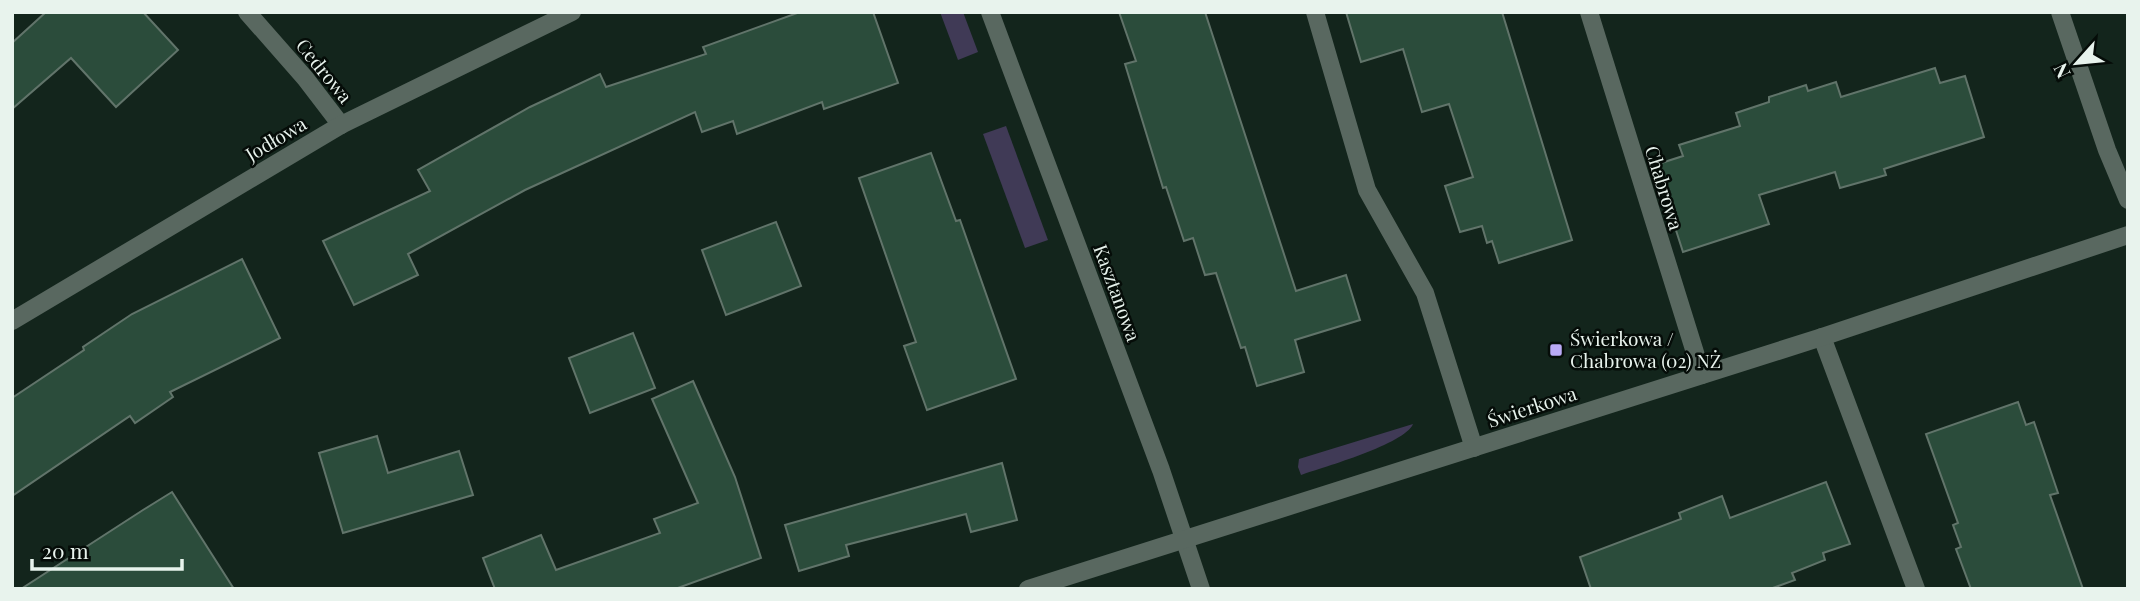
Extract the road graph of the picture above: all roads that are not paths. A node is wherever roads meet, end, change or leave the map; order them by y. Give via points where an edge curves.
1 (247, 12) edge
2 (572, 12) edge
3 (990, 12) edge
4 (1315, 12) edge
5 (1589, 12) edge
6 (2060, 12) edge
7 (341, 125) junction
8 (2128, 201) edge
9 (2128, 234) edge
10 (12, 321) edge
11 (1822, 337) junction
12 (1702, 375) junction
13 (1474, 447) junction
14 (1185, 538) junction
15 (1028, 589) edge
16 (1201, 589) edge
17 (1916, 589) edge

1 - 7 street, Cedrowa
2 - 7 street, Jodłowa
3 - 14 street, Kasztanowa
4 - 13 street via 1367,190 1425,293
5 - 12 street, Chabrowa
6 - 8 street
7 - 10 street, Jodłowa
9 - 11 street, Świerkowa
11 - 12 street, Świerkowa
11 - 17 street
12 - 13 street, Świerkowa
13 - 14 street, Świerkowa
14 - 15 street, Świerkowa
14 - 16 street, Kasztanowa

